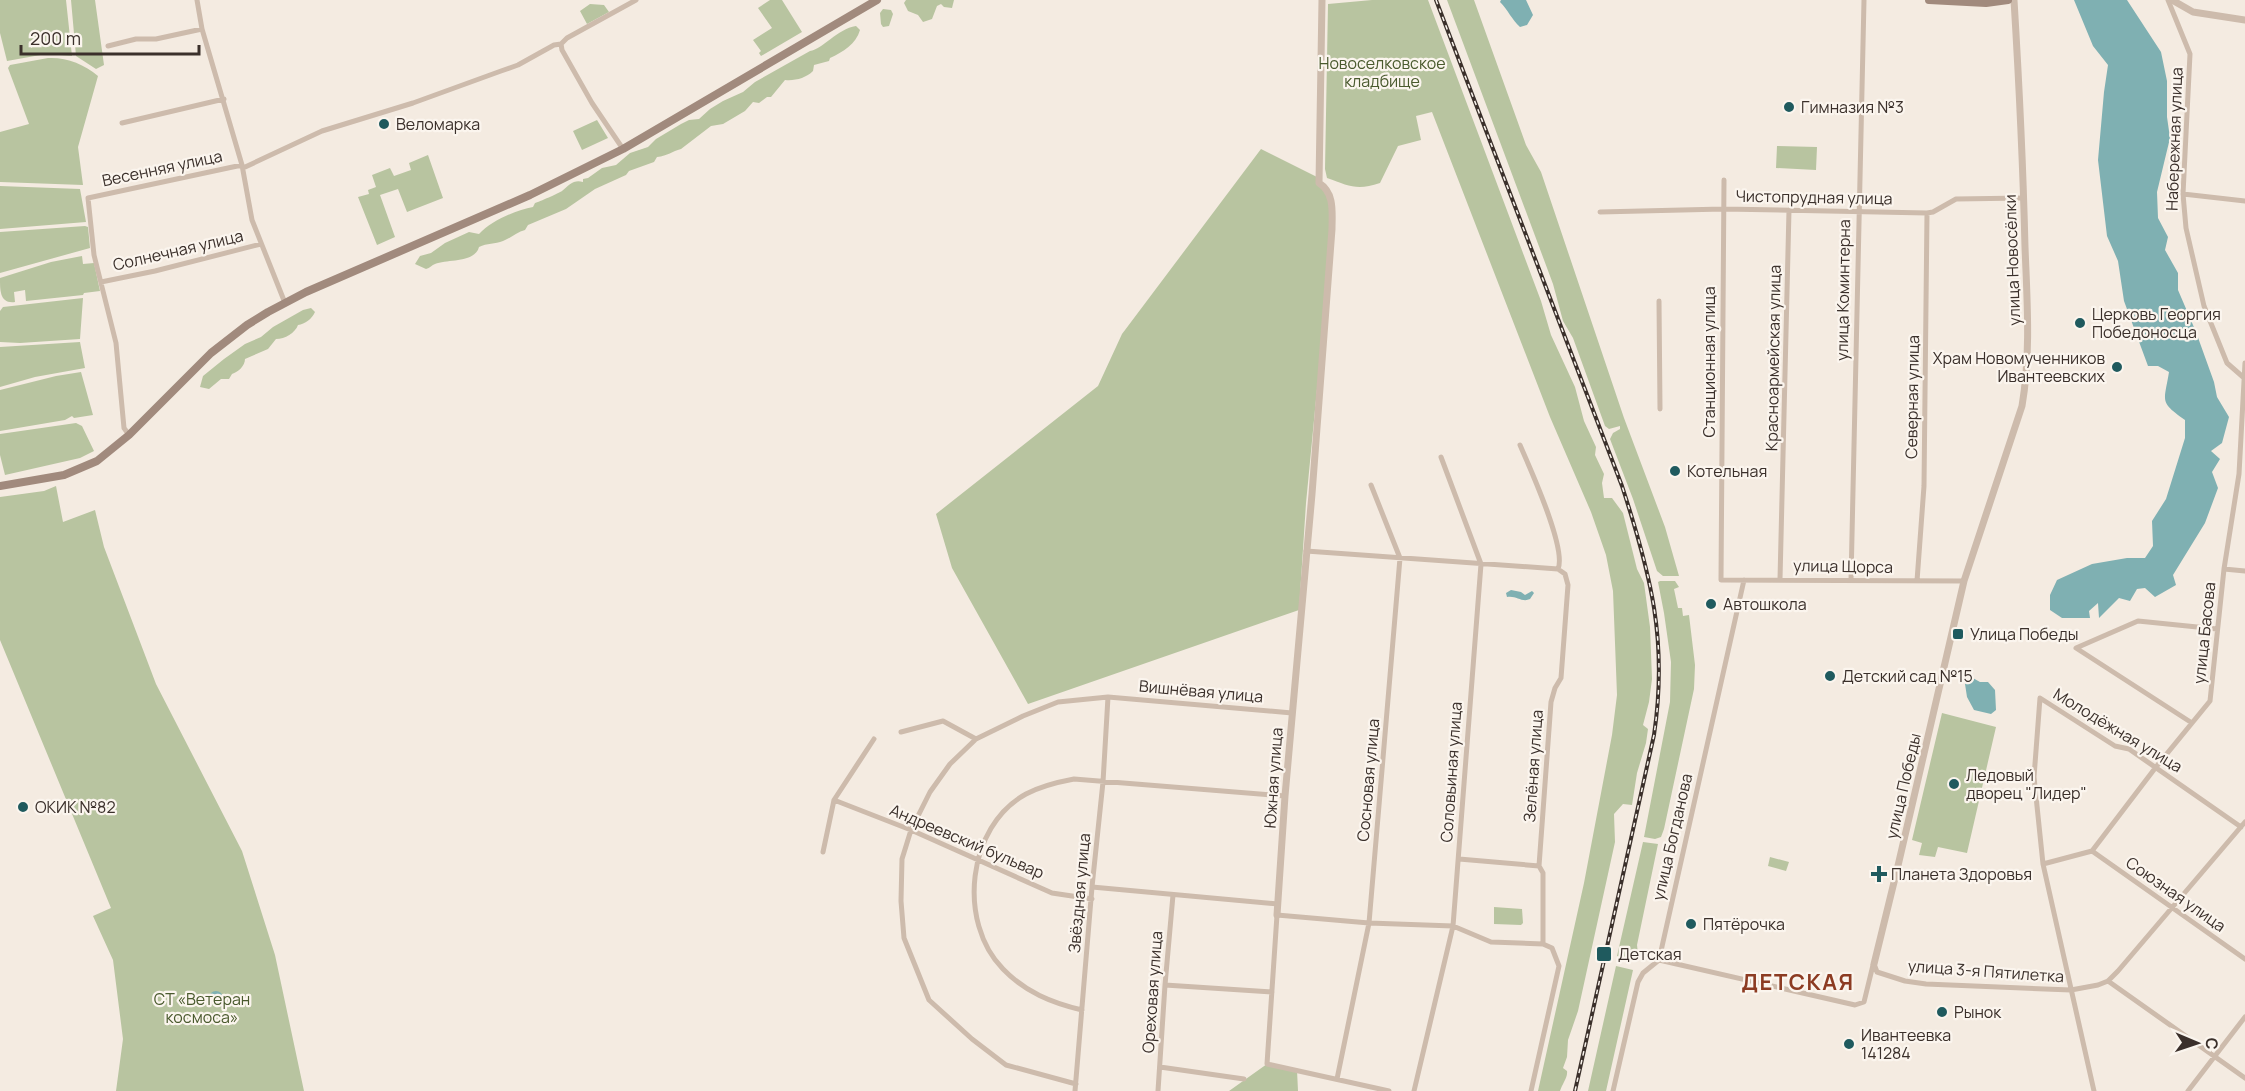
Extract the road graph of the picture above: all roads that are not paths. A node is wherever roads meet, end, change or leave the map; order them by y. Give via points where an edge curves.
1 (197, 0) edge
2 (636, 0) edge
3 (877, 0) edge
4 (1322, 0) edge
5 (1864, 0) edge
6 (1929, 0) edge
7 (2008, 0) edge
8 (2014, 0) edge
9 (2170, 0) edge
10 (2245, 20) edge
11 (202, 29) junction
12 (561, 44) junction
13 (108, 46) dead end
14 (224, 99) junction
15 (122, 123) dead end
16 (623, 149) junction
17 (243, 167) junction
18 (1724, 180) dead end
19 (2183, 194) junction
20 (2024, 198) junction
21 (2245, 201) edge
22 (1723, 210) junction
23 (1789, 210) junction
24 (1858, 211) junction
25 (1600, 212) dead end
26 (1927, 213) junction
27 (261, 244) junction
28 (101, 282) junction
29 (1659, 301) dead end
30 (285, 303) junction
31 (2245, 363) edge
32 (2243, 377) junction
33 (1660, 409) dead end
34 (129, 435) junction
35 (1520, 445) dead end
36 (1441, 457) dead end
37 (1371, 485) dead end
38 (0, 486) edge
39 (1306, 551) junction
40 (1400, 558) junction
41 (1481, 564) junction
42 (1558, 569) junction
43 (2224, 569) junction
44 (2245, 571) edge
45 (1780, 579) junction
46 (1721, 580) joint
47 (1744, 580) junction
48 (1851, 580) junction
49 (1917, 581) junction
50 (1964, 581) junction
51 (2217, 629) junction
52 (1108, 697) junction
53 (1292, 712) junction
54 (2192, 723) junction
55 (901, 732) dead end
56 (874, 739) dead end
57 (976, 739) junction
58 (2156, 767) junction
59 (1103, 782) junction
60 (1285, 796) junction
61 (834, 800) junction
62 (2243, 825) edge
63 (910, 830) junction
64 (2092, 851) junction
65 (823, 852) dead end
66 (1459, 859) junction
67 (978, 860) junction
68 (2043, 864) junction
69 (1539, 866) junction
70 (1092, 887) junction
71 (1173, 895) junction
72 (1092, 899) junction
73 (1278, 904) junction
74 (2172, 908) junction
75 (1278, 915) junction
76 (1369, 923) junction
77 (1453, 926) junction
78 (1543, 944) junction
79 (2245, 959) edge
80 (1659, 960) junction
81 (1874, 963) junction
82 (2108, 981) junction
83 (1165, 985) junction
84 (2071, 990) junction
85 (1272, 992) junction
86 (1082, 1010) junction
87 (2245, 1017) edge
88 (2214, 1056) junction
89 (1160, 1067) junction
90 (1244, 1078) dead end
91 (2245, 1078) edge
92 (1336, 1079) junction
93 (1076, 1084) junction
94 (1075, 1091) edge
95 (1158, 1091) edge
96 (1389, 1091) edge
97 (1414, 1091) edge
98 (1530, 1091) edge
99 (1613, 1091) edge
100 (2094, 1091) edge
101 (2188, 1091) edge

1 - 11 street
2 - 12 street, Весенняя улица
3 - 16 main road
4 - 39 street, Южная улица via 1319,183 1332,201 1332,229
5 - 24 street, улица Коминтерна
6 - 7 main road
8 - 20 street, улица Новосёлки
9 - 10 street via 2193,12
9 - 19 street, Набережная улица via 2190,54
11 - 13 street
11 - 14 street
12 - 16 street via 582,86
12 - 17 street, Весенняя улица via 492,75 322,131
14 - 15 street
14 - 17 street
16 - 30 main road via 463,226
17 - 27 street via 249,208
17 - 28 street, Весенняя улица via 88,198
18 - 22 street, Станционная улица
19 - 21 street
19 - 32 street, Набережная улица via 2186,228 2204,306 2227,363
20 - 26 street, Чистопрудная улица via 1956,199
20 - 50 street, улица Новосёлки via 2027,378 2022,406
22 - 23 street, Чистопрудная улица
22 - 25 street, Чистопрудная улица
22 - 46 street, Станционная улица
23 - 24 street, Чистопрудная улица
23 - 45 street, Красноармейская улица
24 - 26 street, Чистопрудная улица
24 - 48 street, улица Коминтерна
26 - 49 street, Северная улица via 1924,486
27 - 28 street, Солнечная улица
27 - 30 street
28 - 34 street via 116,343 124,429
29 - 33 street
30 - 34 main road via 247,325 211,353
31 - 32 street, улица Басова
32 - 43 street, улица Басова via 2239,474
34 - 38 main road via 109,453 81,469
35 - 42 street, Зелёная улица via 1556,540
36 - 41 street, Соловьиная улица
37 - 40 street, Сосновая улица
39 - 40 street
39 - 53 street, Южная улица
40 - 41 street
40 - 76 street, Сосновая улица
41 - 42 street
41 - 66 street, Соловьиная улица
42 - 69 street, Зелёная улица via 1565,574 1568,585 1561,678 1551,702
43 - 44 street
43 - 51 street, улица Басова
45 - 47 street, улица Щорса
45 - 48 street, улица Щорса
46 - 47 street, улица Щорса
47 - 80 street, улица Богданова
48 - 49 street, улица Щорса
49 - 50 street, улица Щорса
50 - 81 street, улица Победы
51 - 54 street, улица Басова via 2210,701
51 - 54 street via 2138,621 2076,648
52 - 53 street, Вишнёвая улица
52 - 57 street, Вишнёвая улица via 1058,702
52 - 59 street, Звёздная улица
53 - 60 street, Южная улица
54 - 58 street, улица Басова
55 - 57 street via 943,721
56 - 61 street
57 - 63 street, Вишнёвая улица via 950,764
58 - 62 street, Молодёжная улица
58 - 64 street, улица Басова
58 - 68 street, Молодёжная улица via 2040,698 2034,777
59 - 60 street
59 - 67 street via 1074,779 1025,795 994,826
59 - 70 street, Звёздная улица
60 - 73 street, Южная улица
61 - 63 street, Андреевский бульвар
61 - 65 street
62 - 74 street
63 - 67 street, Андреевский бульвар
63 - 93 street, Вишнёвая улица via 902,860 904,938 929,1000 1006,1065
64 - 68 street
64 - 74 street, Союзная улица
66 - 69 street
66 - 77 street, Соловьиная улица
67 - 72 street, Андреевский бульвар via 1052,893
67 - 86 street via 973,888 977,922 987,949 1002,969 1026,989 1041,998
68 - 84 street
69 - 78 street, Зелёная улица via 1543,873
70 - 71 street
70 - 72 street, Звёздная улица
71 - 73 street
71 - 83 street, Ореховая улица
72 - 86 street, Звёздная улица
73 - 75 street, Южная улица
74 - 79 street, Союзная улица
74 - 82 street
75 - 76 street
75 - 85 street, Южная улица
76 - 77 street
76 - 92 street, Сосновая улица
77 - 78 street via 1491,942
77 - 97 street, Соловьиная улица
78 - 98 street via 1552,948 1559,966
80 - 81 street, улица Победы via 1855,1005 1864,1002
80 - 99 street via 1638,982
81 - 84 street, улица 3-я Пятилетка via 1877,972 1915,983
82 - 84 street, улица 3-я Пятилетка
82 - 88 street
83 - 85 street
83 - 89 street, Ореховая улица
84 - 100 street
85 - 92 street, Южная улица via 1267,1064
86 - 93 street, Звёздная улица
87 - 88 street
88 - 91 street
88 - 101 street
89 - 90 street
89 - 95 street, Ореховая улица
92 - 96 street
93 - 94 street, Звёздная улица

